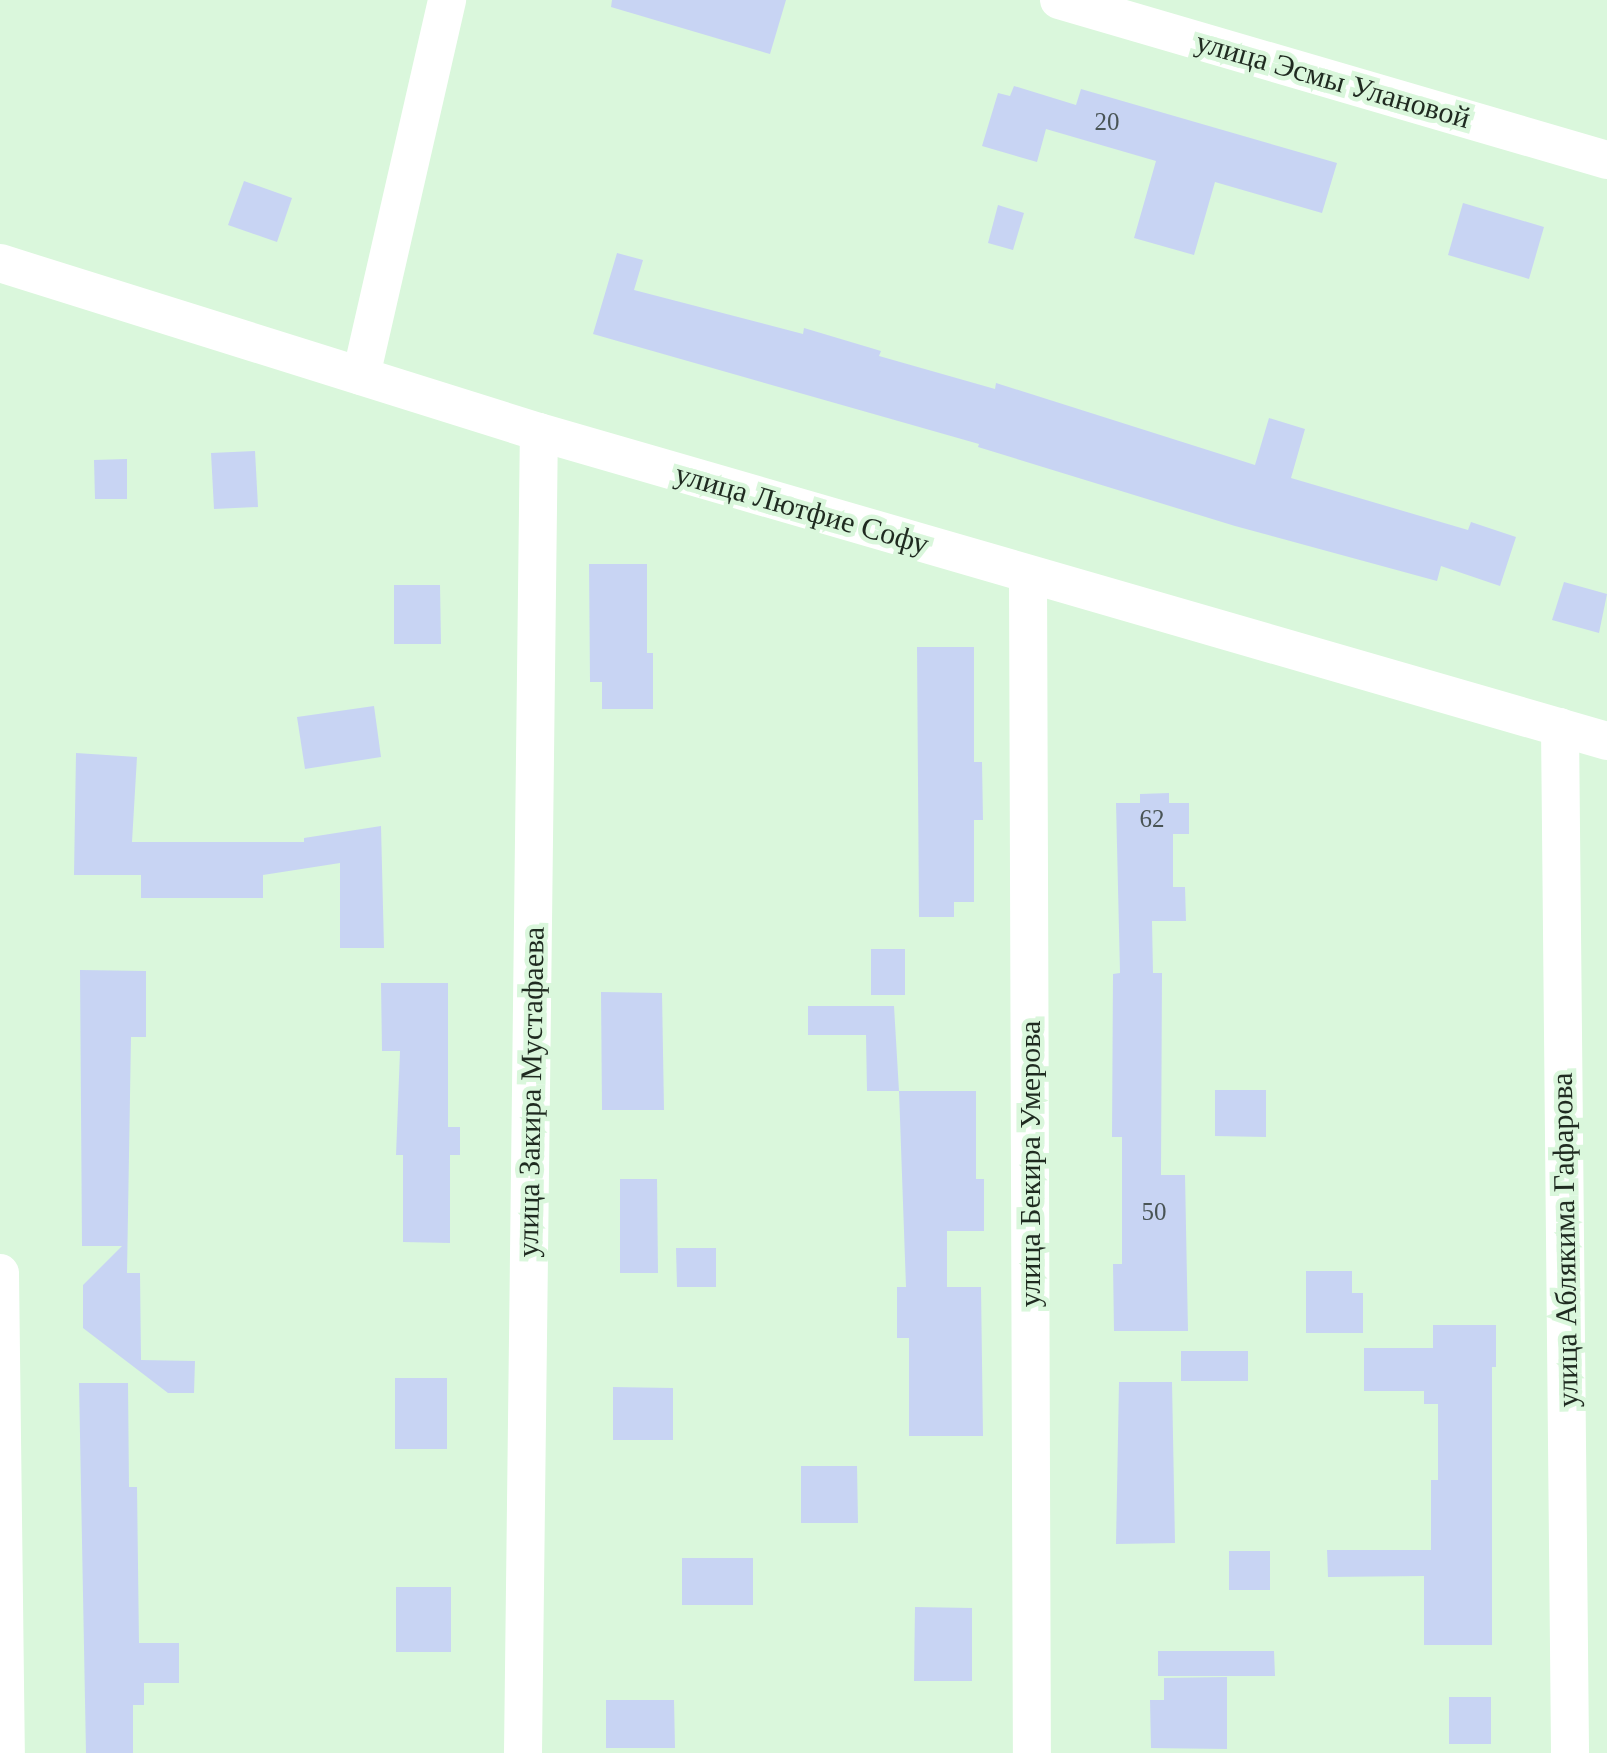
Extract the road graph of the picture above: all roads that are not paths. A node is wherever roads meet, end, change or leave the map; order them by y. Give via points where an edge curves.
1 (447, 0) edge
2 (1059, 0) edge
3 (1607, 160) edge
4 (0, 264) edge
5 (361, 376) junction
6 (539, 432) junction
7 (1028, 575) junction
8 (1560, 726) junction
9 (1607, 741) edge
10 (0, 1273) edge
11 (6, 1753) edge
12 (523, 1753) edge
13 (1032, 1753) edge
14 (1570, 1753) edge

1 - 5 street
2 - 3 street, улица Эсмы Улановой
4 - 5 street, улица Лютфие Софу
5 - 6 street, улица Лютфие Софу
6 - 7 street, улица Лютфие Софу
6 - 12 street, улица Закира Мустафаева
7 - 8 street, улица Лютфие Софу
7 - 13 street, улица Бекира Умерова
8 - 9 street, улица Лютфие Софу
8 - 14 street, улица Аблякима Гафарова
10 - 11 street

